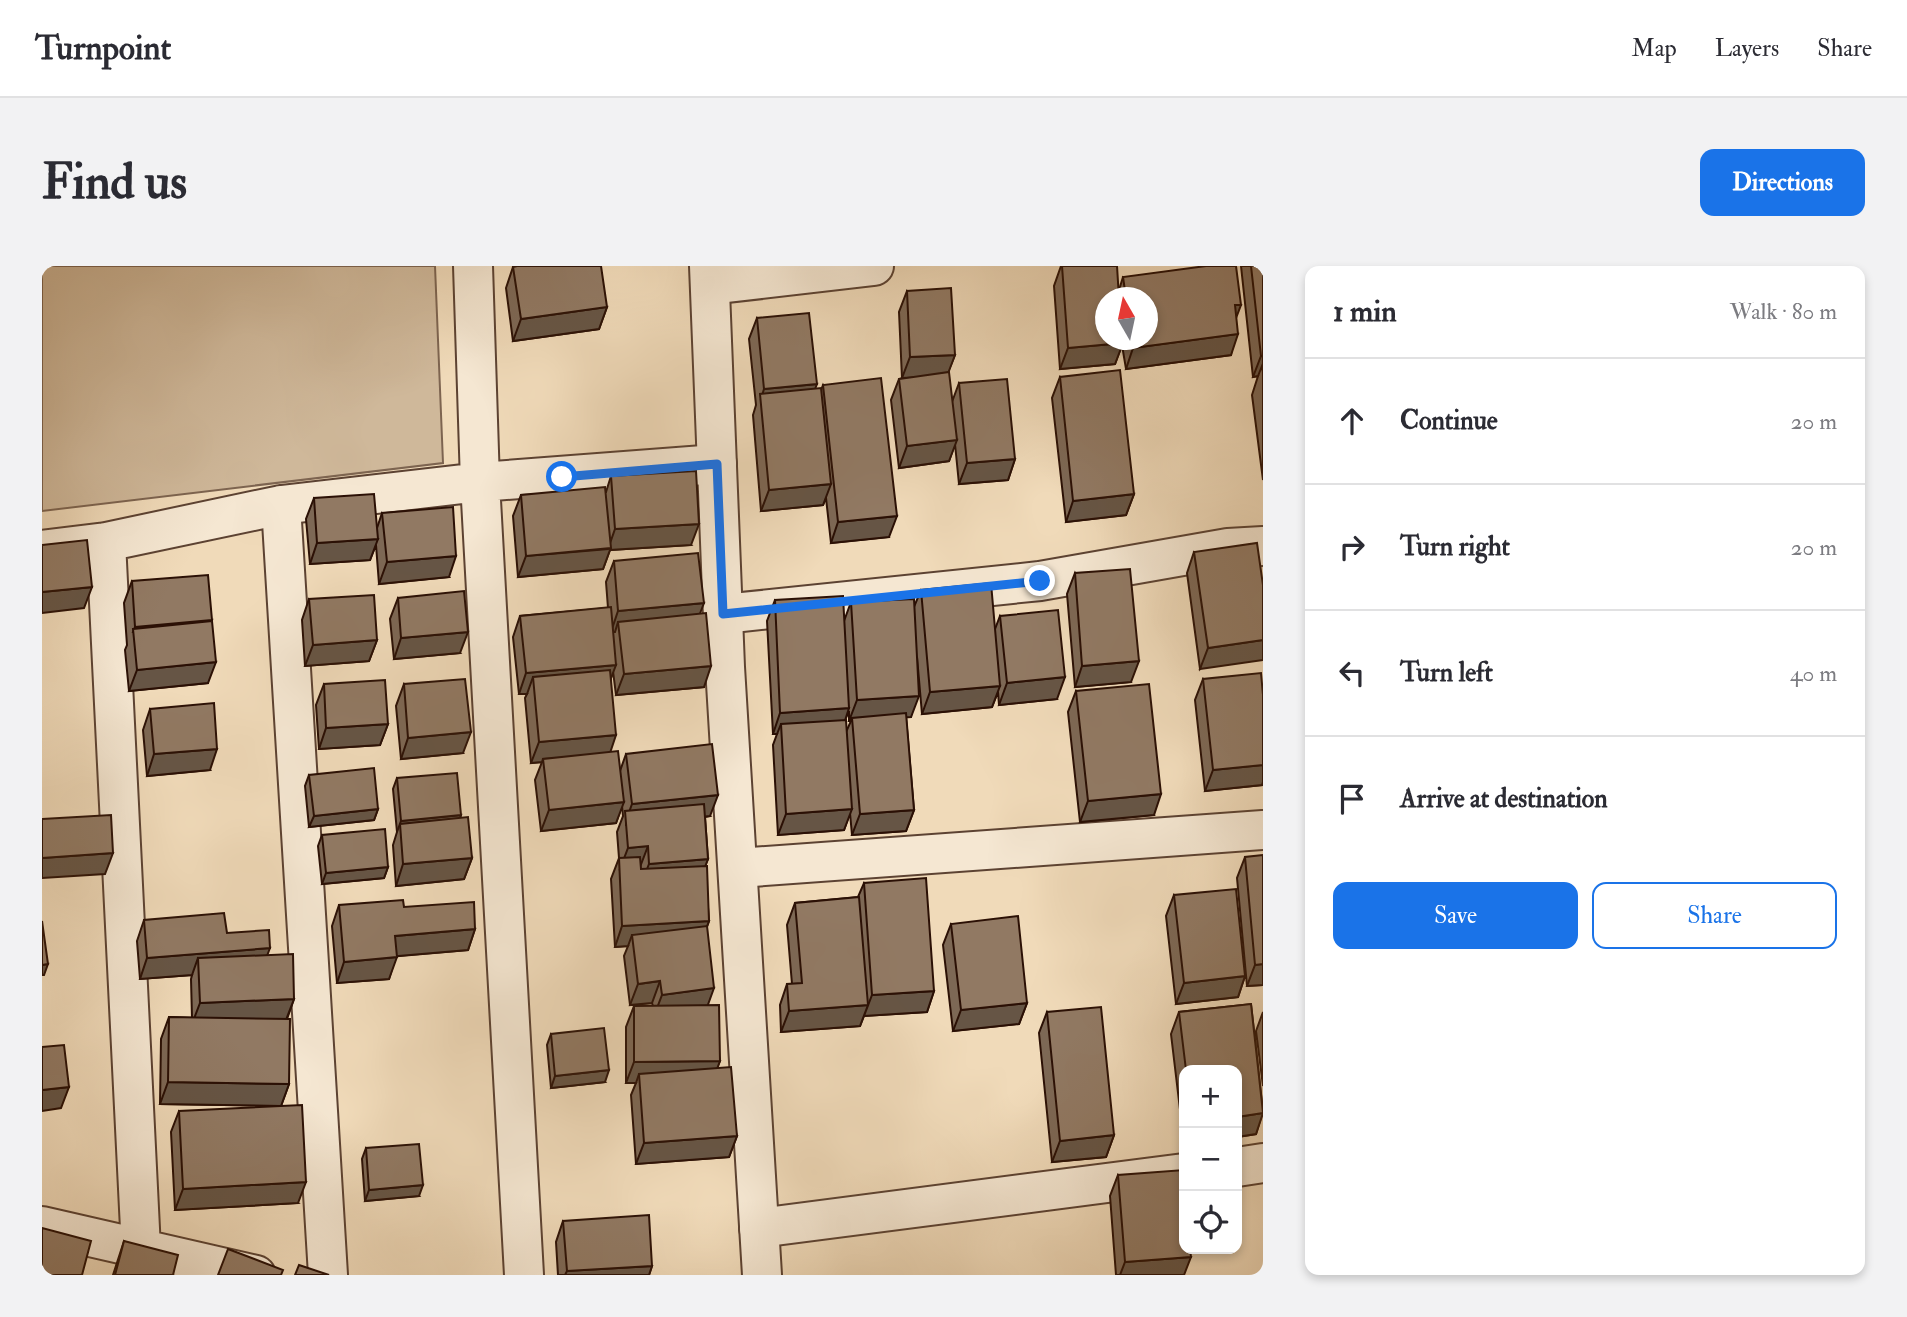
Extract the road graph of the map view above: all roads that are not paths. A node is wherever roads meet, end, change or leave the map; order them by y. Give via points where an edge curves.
1 (473, 266) edge
2 (874, 266) edge
3 (709, 275) edge
4 (717, 464) junction
5 (480, 482) junction
6 (281, 505) junction
7 (106, 542) junction
8 (1263, 546) edge
9 (42, 550) edge
10 (723, 614) junction
11 (1263, 830) edge
12 (738, 867) junction
13 (1263, 1163) edge
14 (1242, 1166) edge
15 (1179, 1175) edge
16 (42, 1226) edge
17 (760, 1228) junction
18 (141, 1248) junction
19 (256, 1275) edge
20 (328, 1275) edge
21 (524, 1275) edge
22 (762, 1275) edge

1 - 5 street
2 - 3 street
3 - 4 street
4 - 5 street
4 - 10 street
5 - 6 street
5 - 21 street
6 - 7 street
6 - 20 street
7 - 9 street
7 - 18 street
8 - 10 street via 1040,581
10 - 12 street
11 - 12 street
12 - 17 street
13 - 14 street
15 - 17 street
16 - 18 street
17 - 22 street
18 - 19 street

